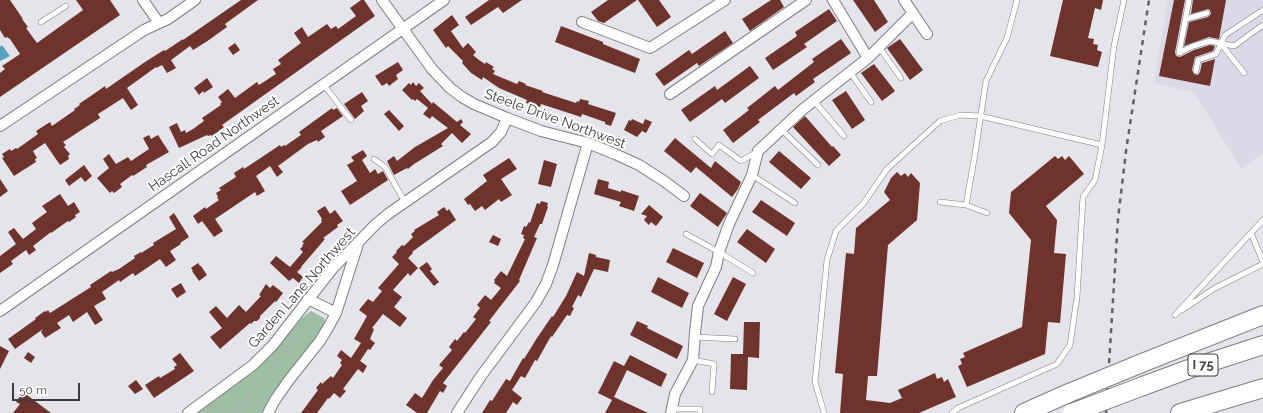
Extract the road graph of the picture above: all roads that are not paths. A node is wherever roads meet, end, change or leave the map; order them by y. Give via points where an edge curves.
1 (143, 0) edge
2 (195, 0) edge
3 (382, 0) edge
4 (444, 0) edge
5 (806, 0) edge
6 (833, 0) edge
7 (1017, 0) edge
8 (1124, 0) edge
9 (1189, 0) edge
10 (723, 1) edge
11 (909, 5) edge
12 (66, 6) dead end
13 (1263, 10) edge
14 (1207, 13) dead end
15 (1186, 19) junction
16 (41, 22) dead end
17 (582, 22) dead end
18 (159, 23) junction
19 (1263, 25) edge
20 (402, 29) junction
21 (927, 34) dead end
22 (1221, 44) junction
23 (879, 47) junction
24 (868, 58) junction
25 (1196, 71) dead end
26 (850, 72) junction
27 (1244, 73) dead end
28 (901, 78) dead end
29 (323, 84) junction
30 (670, 94) dead end
31 (814, 101) junction
32 (871, 102) dead end
33 (980, 116) junction
34 (507, 118) junction
35 (351, 120) dead end
36 (1, 123) edge
37 (781, 129) junction
38 (844, 136) dead end
39 (695, 139) dead end
40 (588, 143) junction
41 (1102, 145) junction
42 (758, 151) junction
43 (374, 159) dead end
44 (818, 165) dead end
45 (752, 175) junction
46 (684, 196) dead end
47 (405, 202) junction
48 (940, 202) dead end
49 (795, 203) dead end
50 (966, 205) junction
51 (987, 213) dead end
52 (1263, 220) edge
53 (1261, 224) edge
54 (1251, 233) junction
55 (686, 234) dead end
56 (359, 241) junction
57 (719, 252) junction
58 (1263, 263) edge
59 (753, 273) dead end
60 (308, 299) junction
61 (0, 311) edge
62 (336, 314) junction
63 (1263, 317) edge
64 (694, 337) junction
65 (735, 339) dead end
66 (1263, 345) edge
67 (693, 360) junction
68 (1263, 388) edge
69 (712, 392) dead end
70 (671, 411) edge
71 (188, 413) edge
72 (268, 413) edge
73 (457, 413) edge
74 (700, 413) edge
75 (824, 413) edge
76 (952, 413) edge
77 (1024, 413) edge
78 (1072, 413) edge
79 (1180, 413) edge

1 - 18 street
2 - 18 street
3 - 20 street, Steele Drive Northwest
4 - 20 street, Hascall Road Northwest
5 - 30 street
6 - 24 street
7 - 33 lane via 1007,38 986,81
8 - 41 lane via 1114,46
9 - 15 lane
10 - 17 street via 650,48
11 - 21 street
11 - 23 street
12 - 16 lane
13 - 22 lane via 1225,35
14 - 15 lane
15 - 22 lane via 1179,53 1210,41
18 - 36 street via 144,30
19 - 22 lane via 1234,46
20 - 29 street, Hascall Road Northwest
20 - 34 street, Steele Drive Northwest via 450,88 474,104
22 - 25 lane via 1216,54 1198,60
22 - 27 lane
23 - 24 street
23 - 28 lane
24 - 26 street
26 - 31 street
26 - 32 lane
29 - 35 lane
29 - 61 street, Hascall Road Northwest
31 - 37 street
31 - 38 lane
33 - 41 lane
33 - 50 lane
33 - 75 lane via 960,116 940,121 887,169 863,204 836,231 827,260 815,382
34 - 40 street, Steele Drive Northwest via 542,131
34 - 47 street, Garden Lane Northwest via 501,132 492,142
37 - 42 street
37 - 44 lane
39 - 42 lane via 712,154 720,145 741,161
40 - 46 street, Steele Drive Northwest via 639,165
40 - 73 street via 546,284
41 - 76 lane via 1095,180 1083,197 1077,297 1070,345 1057,364
42 - 45 street
43 - 47 lane via 385,167
45 - 49 lane
45 - 57 street
47 - 56 street, Garden Lane Northwest
48 - 50 lane
50 - 51 lane
52 - 53 lane
53 - 54 lane
54 - 58 lane
54 - 58 lane via 1175,315 1215,288
55 - 57 lane
56 - 60 street, Garden Lane Northwest
56 - 62 street
57 - 59 lane
57 - 64 street via 716,267 698,306
60 - 62 street
60 - 71 street, Garden Lane Northwest via 273,345 253,365
62 - 72 street via 320,341 289,380
63 - 77 highway, bridge via 1142,363
64 - 65 lane
64 - 67 street
66 - 78 highway, I 75, bridge
67 - 69 lane via 714,364
67 - 70 street via 675,394
68 - 79 highway
70 - 74 lane via 700,409

